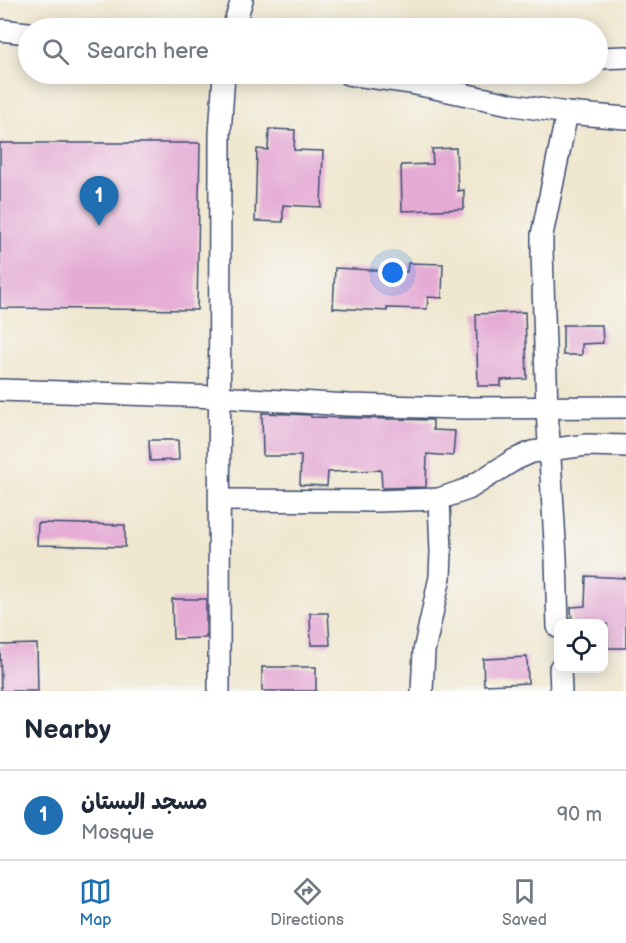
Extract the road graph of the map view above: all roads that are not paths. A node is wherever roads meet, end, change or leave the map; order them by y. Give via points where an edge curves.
1 (242, 0) edge
2 (236, 18) edge
3 (0, 30) edge
4 (18, 32) edge
5 (626, 57) edge
6 (608, 58) edge
7 (223, 84) edge
8 (416, 84) edge
9 (567, 112) junction
10 (626, 118) edge
11 (0, 390) edge
12 (219, 398) junction
13 (626, 407) edge
14 (547, 409) junction
15 (626, 446) edge
16 (550, 449) junction
17 (439, 499) junction
18 (220, 500) junction
19 (558, 619) edge
20 (560, 673) edge
21 (219, 691) edge
22 (422, 691) edge
23 (561, 691) edge

1 - 2 street
3 - 4 street
5 - 6 street
7 - 12 street
8 - 9 street
9 - 10 street
9 - 14 street via 542,235
11 - 12 street
12 - 14 street
12 - 18 street
13 - 14 street
14 - 16 street
15 - 16 street
16 - 17 street via 514,460 468,489
16 - 19 street
17 - 18 street
17 - 22 street via 440,577 424,651
18 - 21 street
20 - 23 street

